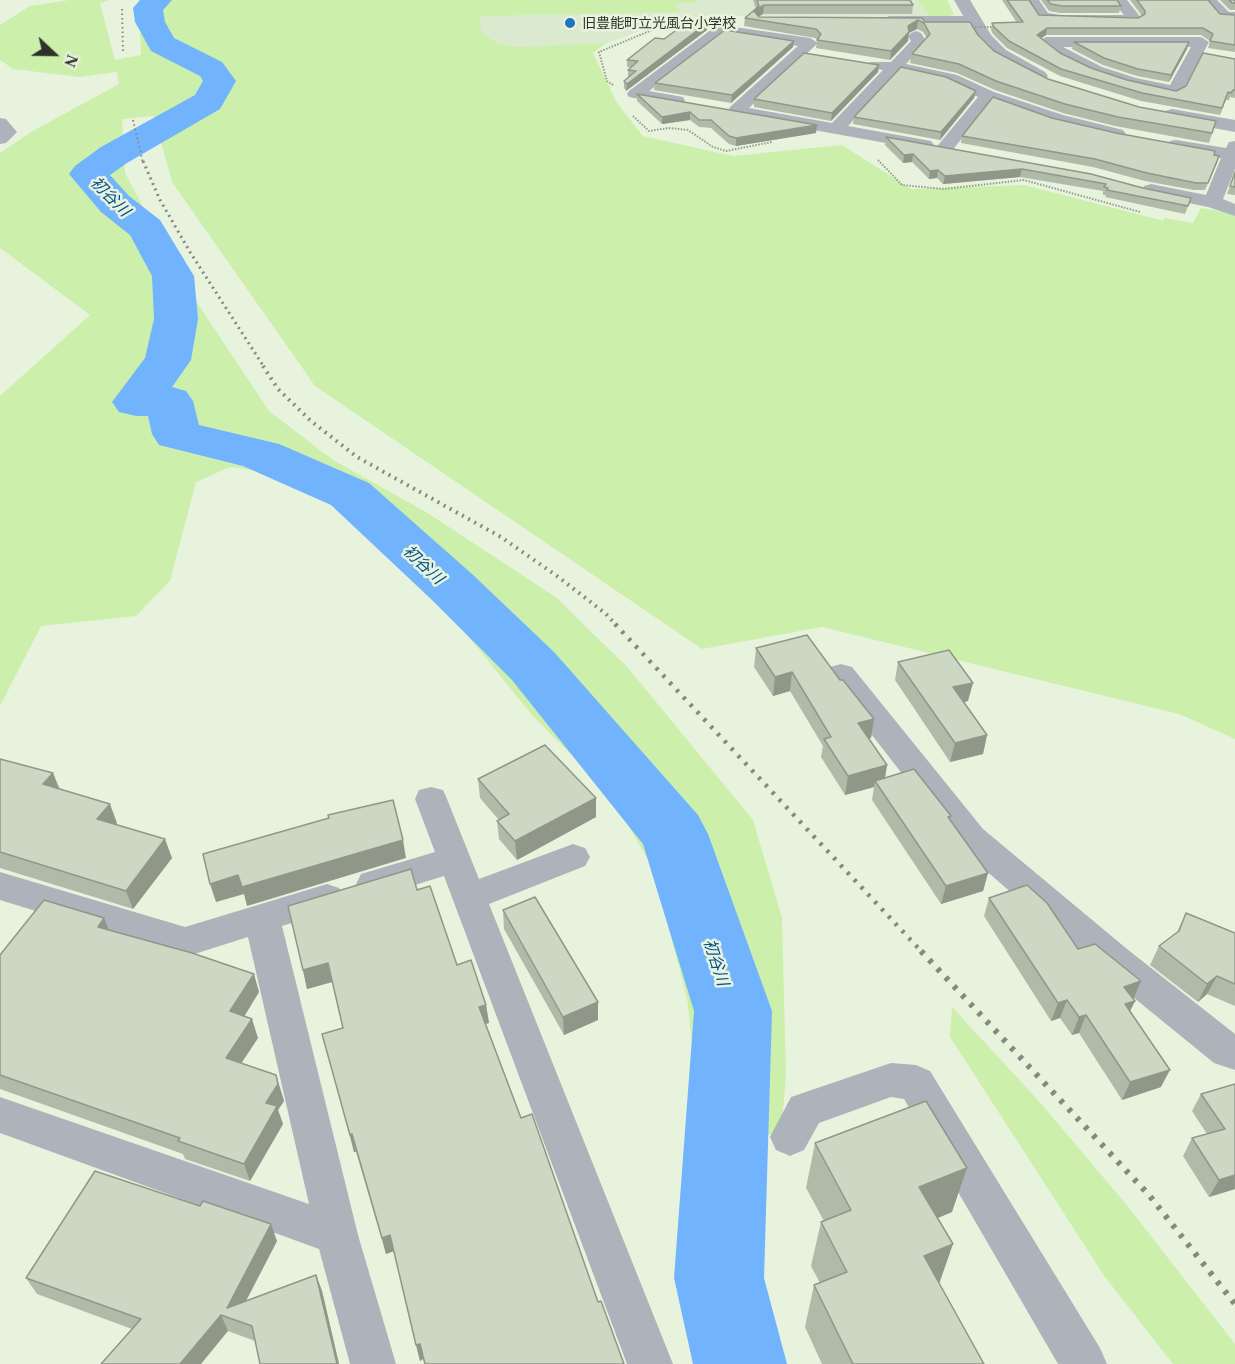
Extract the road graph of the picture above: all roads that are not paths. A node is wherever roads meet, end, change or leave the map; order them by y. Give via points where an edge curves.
1 (962, 0) edge
2 (1032, 0) edge
3 (1119, 0) edge
4 (1209, 0) edge
5 (1235, 16) edge
6 (712, 19) dead end
7 (758, 20) edge
8 (877, 20) edge
9 (968, 24) junction
10 (916, 36) dead end
11 (799, 53) junction
12 (1195, 53) junction
13 (821, 56) edge
14 (1215, 56) edge
15 (863, 63) edge
16 (895, 68) junction
17 (1053, 82) edge
18 (988, 95) junction
19 (696, 104) edge
20 (716, 108) edge
21 (736, 111) junction
22 (1160, 113) edge
23 (0, 123) edge
24 (1235, 126) edge
25 (836, 129) junction
26 (1135, 137) edge
27 (0, 139) edge
28 (1156, 141) edge
29 (945, 148) junction
30 (1234, 150) edge
31 (968, 152) edge
32 (1131, 186) edge
33 (1213, 202) junction
34 (1235, 210) edge
35 (841, 674) dead end
36 (431, 799) dead end
37 (573, 857) dead end
38 (454, 859) junction
39 (0, 886) edge
40 (470, 897) junction
41 (262, 918) junction
42 (1232, 1054) edge
43 (0, 1115) edge
44 (790, 1137) dead end
45 (337, 1235) junction
46 (373, 1364) edge
47 (650, 1364) edge
48 (1084, 1364) edge

1 - 9 street
2 - 3 street via 1043,17 1135,19
4 - 5 street via 1225,16
6 - 7 street
8 - 9 street
9 - 17 street via 1000,54
10 - 16 street via 919,42
11 - 13 street
11 - 19 street via 810,42 721,28 634,94
11 - 21 street
12 - 12 street via 1175,92 1096,70 1046,42 1201,42
12 - 14 street
15 - 16 street
16 - 18 street via 951,78
16 - 25 street
18 - 26 street via 1057,119
18 - 29 street
20 - 21 street
21 - 25 street
22 - 24 street
23 - 27 street via 8,132
25 - 29 street
28 - 30 street
29 - 31 street
30 - 33 street
32 - 33 street
33 - 34 street
35 - 42 street via 971,838
36 - 38 street
37 - 40 street
38 - 40 street
38 - 41 street
39 - 41 street via 185,942
40 - 47 street
41 - 45 street
43 - 45 street
44 - 48 street via 805,1110 891,1080 916,1083
45 - 46 street

